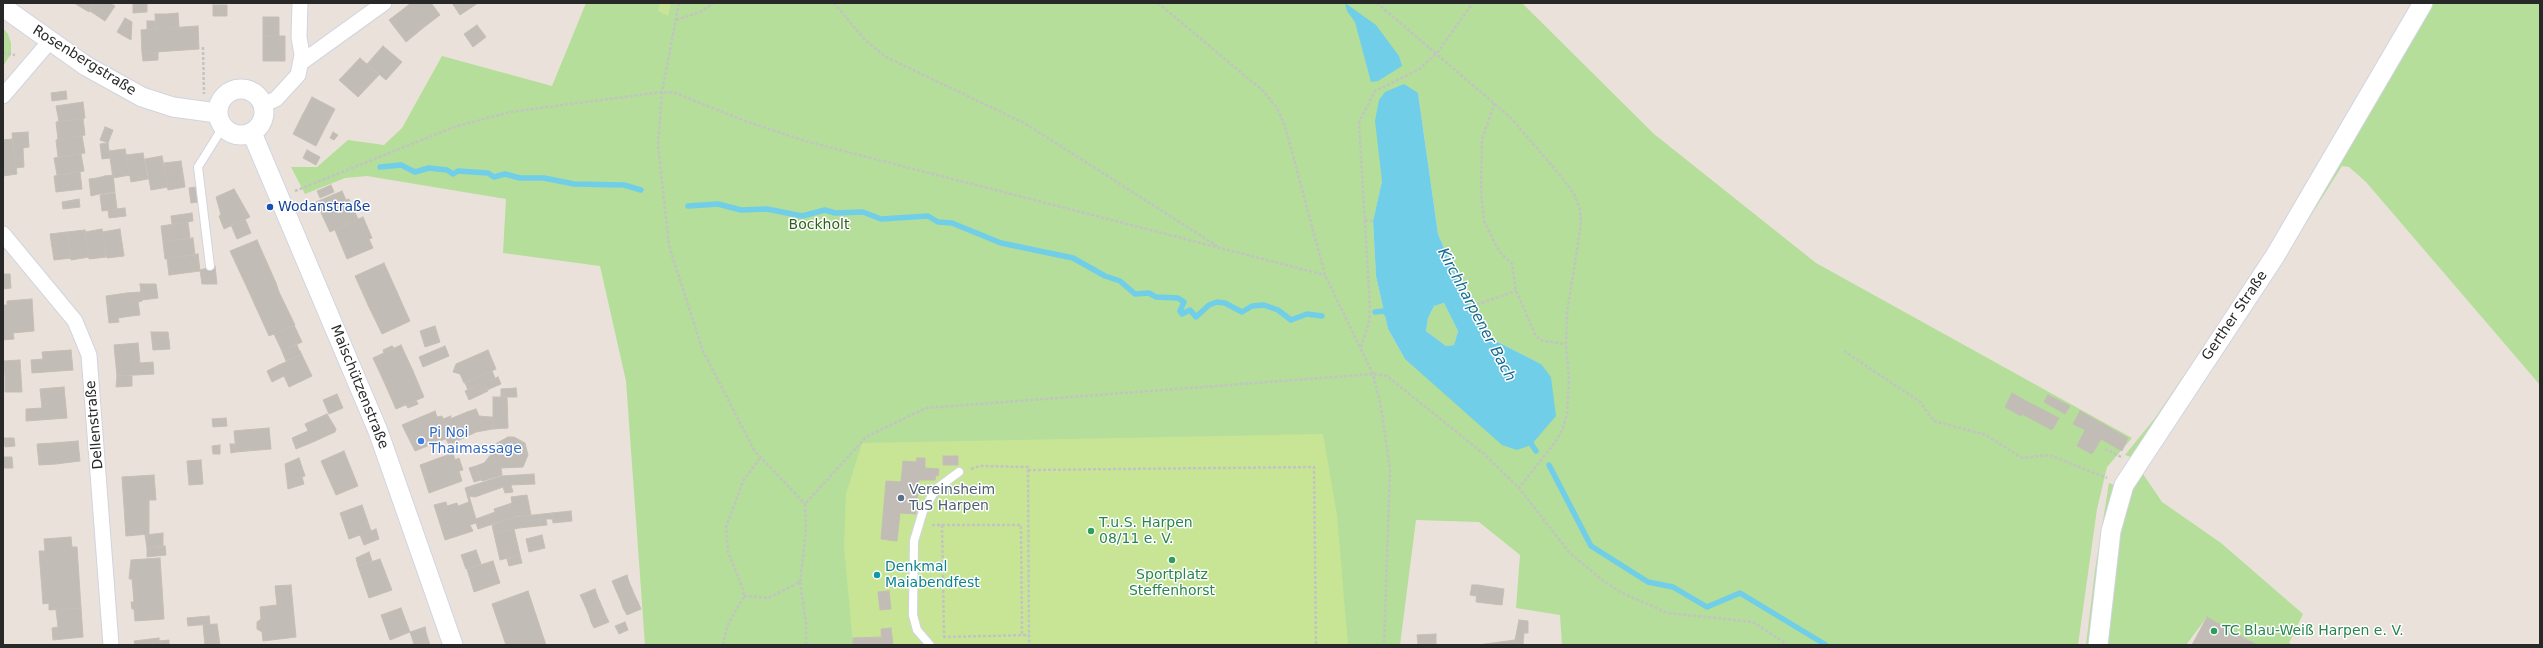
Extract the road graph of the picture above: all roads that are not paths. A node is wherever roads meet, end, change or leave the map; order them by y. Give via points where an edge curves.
1 (300, 3) edge
2 (384, 3) edge
3 (2423, 3) edge
4 (3, 7) edge
5 (50, 41) junction
6 (302, 62) junction
7 (3, 96) edge
8 (263, 106) junction
9 (215, 117) junction
10 (252, 133) junction
11 (3, 234) edge
12 (210, 266) dead end
13 (958, 472) road end
14 (110, 645) edge
15 (453, 645) edge
16 (930, 645) edge
17 (2098, 645) edge

1 - 6 street
2 - 6 street
3 - 17 street, Gerther Straße via 2275,256 2124,485 2112,532
4 - 5 street, Rosenbergstraße
5 - 7 street
5 - 9 street, Rosenbergstraße via 86,66 142,97
6 - 8 street via 298,75 288,89
8 - 9 street via 254,94 240,89 226,94 221,99
8 - 10 street via 262,121
9 - 10 street via 236,135
9 - 12 lane via 198,167
10 - 15 street, Maischützenstraße via 378,430
11 - 14 street, Dellenstraße via 72,316 89,355
13 - 16 lane via 936,489 923,511 912,561 913,615 917,630

